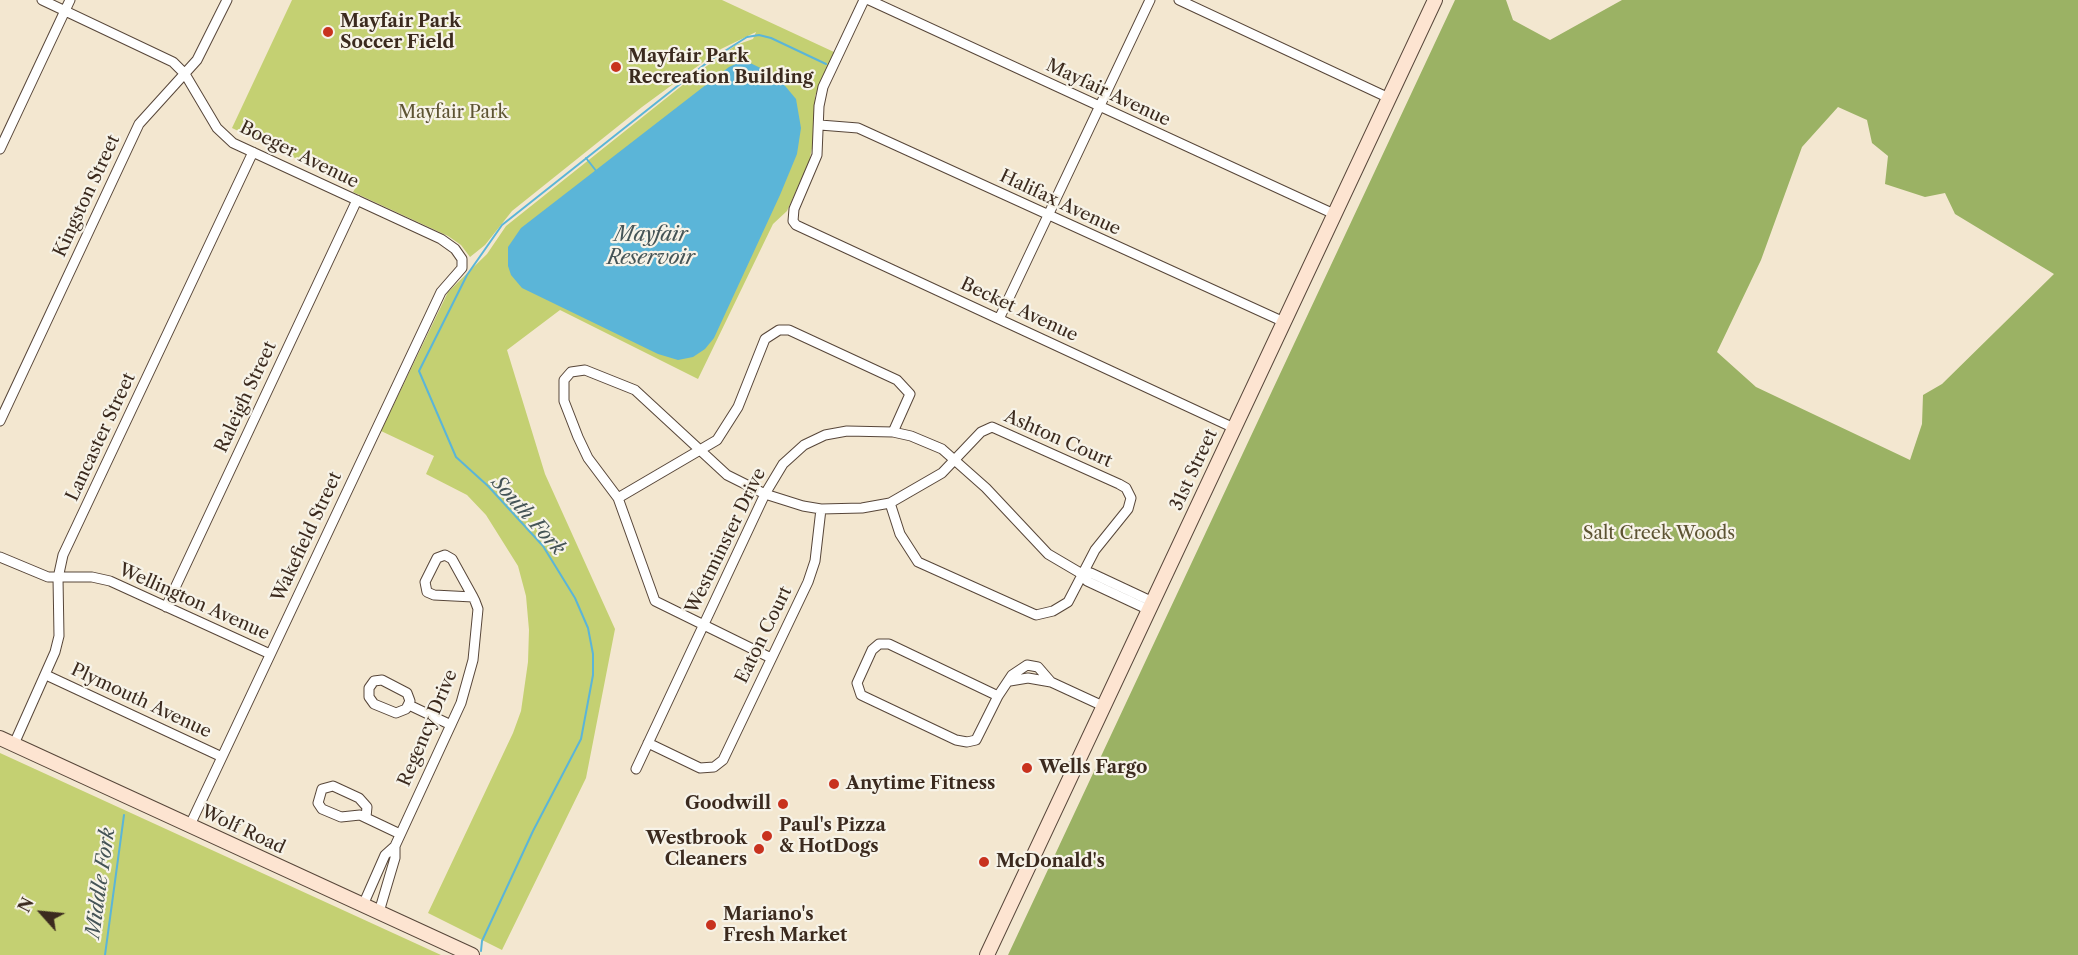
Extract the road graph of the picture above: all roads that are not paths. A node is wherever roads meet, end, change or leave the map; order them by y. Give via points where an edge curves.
1 (42, 0) edge
2 (70, 0) edge
3 (227, 0) edge
4 (864, 0) edge
5 (869, 0) edge
6 (1150, 0) edge
7 (1179, 0) edge
8 (1435, 0) edge
9 (65, 11) junction
10 (185, 74) junction
11 (1389, 98) junction
12 (1099, 107) junction
13 (820, 124) junction
14 (0, 149) edge
15 (253, 152) junction
16 (357, 201) junction
17 (1334, 214) junction
18 (1048, 216) junction
19 (462, 268) joint
20 (999, 319) junction
21 (1284, 322) junction
22 (0, 421) edge
23 (1234, 428) junction
24 (893, 432) junction
25 (701, 451) junction
26 (956, 460) junction
27 (765, 494) junction
28 (618, 498) junction
29 (890, 503) junction
30 (821, 509) junction
31 (0, 557) edge
32 (1082, 574) junction
33 (58, 578) junction
34 (473, 597) junction
35 (1151, 606) junction
36 (166, 607) junction
37 (703, 625) junction
38 (270, 654) junction
39 (771, 658) junction
40 (46, 675) junction
41 (998, 696) junction
42 (409, 705) junction
43 (1103, 706) junction
44 (451, 725) junction
45 (0, 738) edge
46 (648, 743) junction
47 (14, 744) junction
48 (222, 757) junction
49 (636, 769) dead end
50 (366, 817) junction
51 (190, 825) junction
52 (400, 834) junction
53 (395, 846) junction
54 (363, 905) junction
55 (379, 912) junction
56 (472, 955) edge
57 (987, 955) edge

1 - 9 street, Boeger Avenue
2 - 9 street
3 - 10 street, Kingston Street via 202,52
4 - 13 street via 823,87
5 - 12 street, Mayfair Avenue
6 - 12 street
7 - 11 street
8 - 11 main road, 31st Street
9 - 10 street, Boeger Avenue via 168,58
9 - 14 street
10 - 15 street, Boeger Avenue via 221,134
10 - 22 street, Kingston Street via 139,124
11 - 17 main road, 31st Street
12 - 17 street, Mayfair Avenue
12 - 18 street
13 - 18 street, Halifax Avenue via 858,128
13 - 20 street, Becket Avenue via 814,165 794,209 793,221 800,228
15 - 16 street, Boeger Avenue
15 - 33 street, Lancaster Street via 63,555
16 - 19 street, Boeger Avenue via 447,242 459,254
16 - 36 street, Raleigh Street
17 - 21 main road, 31st Street
18 - 20 street
18 - 21 street, Halifax Avenue
19 - 38 street, Wakefield Street via 441,291
20 - 23 street, Becket Avenue
21 - 23 main road, 31st Street
23 - 35 main road, 31st Street
24 - 25 street via 909,394 897,380 789,330 779,330 765,339 726,428
24 - 26 street, Westminster Drive via 925,441
24 - 27 street, Westminster Drive via 847,431 825,435 804,445 783,464
25 - 27 street, Ashton Court via 728,475
25 - 28 street
25 - 28 street, Ashton Court via 635,390 585,370 571,372 562,390 571,420 588,458
26 - 29 street, Ashton Court via 929,483
26 - 32 street, Westminster Drive via 1034,541
26 - 32 street, Ashton Court via 981,432 992,427 1126,488 1131,498 1128,509 1095,550
27 - 30 street, Ashton Court
27 - 37 street, Westminster Drive
28 - 37 street via 655,601
29 - 30 street, Ashton Court
29 - 32 street via 900,534 918,562 1030,614 1053,611 1068,602
30 - 39 street, Eaton Court via 815,561
31 - 33 street, Wellington Avenue via 38,574
32 - 35 street, Westminster Drive via 1091,573
33 - 36 street, Wellington Avenue via 101,578
33 - 40 street, Lancaster Street via 59,636
34 - 34 street, Regency Drive via 434,595 425,589 424,582 434,561 448,556
34 - 44 street, Regency Drive via 478,609 474,652
35 - 43 main road, 31st Street
36 - 38 street, Wellington Avenue
37 - 39 street
37 - 46 street, Westminster Drive
38 - 48 street, Wakefield Street
39 - 46 street, Eaton Court via 723,760 714,767 700,768
40 - 47 street, Lancaster Street
40 - 48 street, Plymouth Avenue
41 - 41 street via 884,643 872,651 856,683 865,697 966,742 976,740 982,732
41 - 43 street via 1020,669 1029,665 1038,668 1051,682
42 - 42 street via 407,693 382,680 374,681 369,688 374,704 392,712
42 - 44 street
43 - 57 main road, 31st Street
44 - 52 street, Regency Drive
45 - 47 main road, Wolf Road
46 - 49 street, Westminster Drive
47 - 51 main road, Wolf Road
48 - 51 street, Wakefield Street
50 - 50 street via 367,807 359,798 333,786 322,789 318,799 322,809 341,817
50 - 52 street
51 - 54 main road, Wolf Road
52 - 53 street, Regency Drive
53 - 54 street, Regency Drive via 385,855
53 - 55 street, Regency Drive
54 - 55 main road, Wolf Road
55 - 56 main road, Wolf Road

